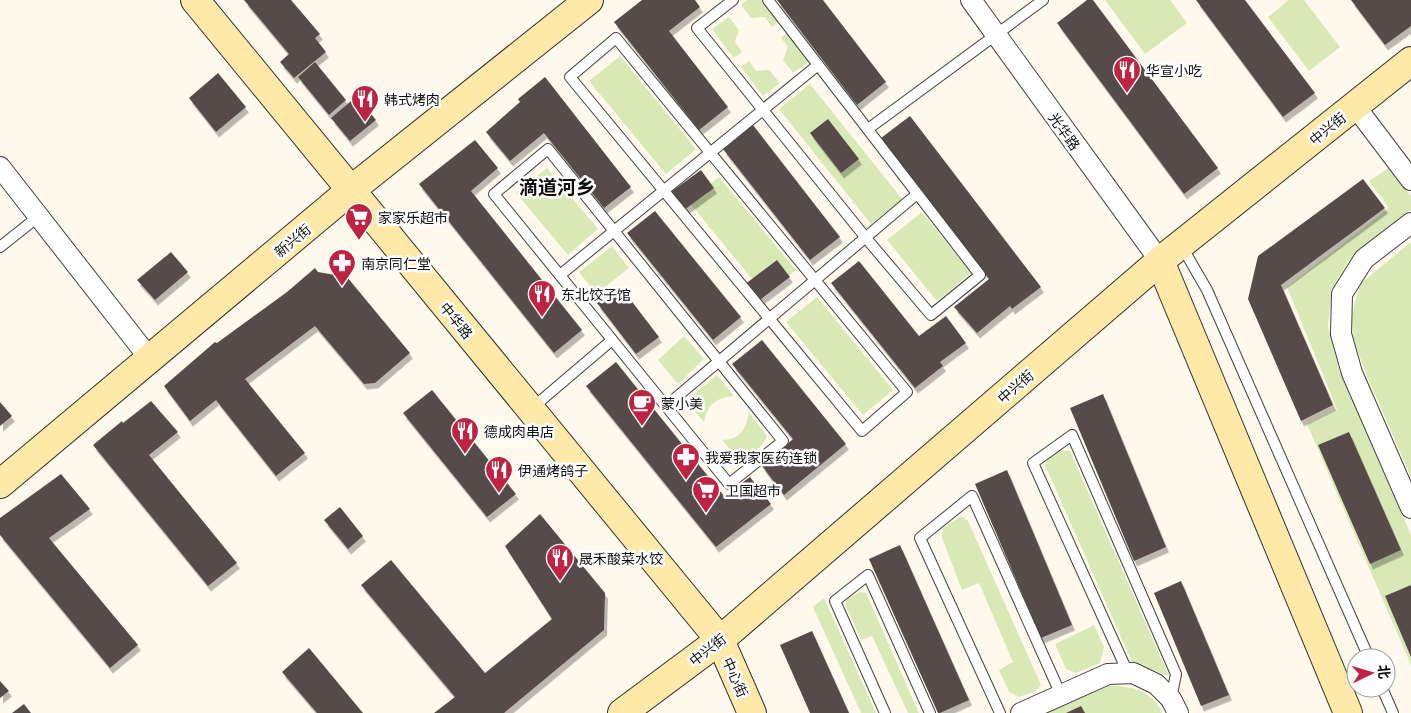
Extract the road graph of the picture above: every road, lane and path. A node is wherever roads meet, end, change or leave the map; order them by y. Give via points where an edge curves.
1 (195, 0) edge
2 (589, 0) edge
3 (733, 0) edge
4 (768, 0) edge
5 (971, 0) edge
6 (1044, 0) edge
7 (996, 35) junction
8 (1411, 61) edge
9 (818, 65) junction
10 (1355, 106) junction
11 (763, 110) junction
12 (868, 129) junction
13 (710, 153) junction
14 (0, 167) edge
15 (1411, 180) edge
16 (351, 190) junction
17 (664, 190) junction
18 (917, 194) junction
19 (39, 216) junction
20 (1411, 223) edge
21 (614, 231) junction
22 (866, 238) junction
23 (0, 247) edge
24 (1170, 253) junction
25 (560, 275) junction
26 (815, 280) junction
27 (770, 318) junction
28 (612, 340) junction
29 (150, 359) junction
30 (719, 361) junction
31 (666, 406) junction
32 (531, 409) junction
33 (0, 484) edge
34 (1411, 508) edge
35 (720, 640) junction
36 (1365, 648) edge
37 (1128, 674) junction
38 (1061, 695) junction
39 (1386, 698) edge
40 (1174, 706) edge
41 (1043, 708) edge
42 (622, 713) edge
43 (752, 713) edge
44 (885, 713) edge
45 (930, 713) edge
46 (1000, 713) edge
47 (1021, 713) edge
48 (1348, 713) edge
49 (1393, 713) edge

1 - 16 street, 中华路
2 - 16 street, 新兴街
3 - 11 lane via 697,28
4 - 9 lane
5 - 7 street, 光华路
6 - 7 lane
7 - 12 lane
7 - 24 street, 光华路
8 - 10 street, 中兴街
9 - 11 lane
9 - 12 lane
10 - 15 street
10 - 24 street, 中兴街
11 - 13 lane
11 - 22 lane
12 - 18 lane
13 - 17 lane
13 - 17 lane via 616,38 570,77
13 - 26 lane
14 - 19 street
16 - 29 street, 新兴街
16 - 32 street, 中华路
17 - 21 lane
17 - 27 lane
18 - 22 lane
18 - 22 lane via 980,275 931,315
19 - 23 lane
19 - 29 street
20 - 34 street via 1364,259 1342,294 1341,334 1352,373
21 - 25 lane
21 - 25 lane via 548,149 494,194
21 - 30 lane
22 - 26 lane
24 - 35 street, 中兴街
24 - 36 lane via 1207,290
24 - 48 street
25 - 28 lane
26 - 27 lane
26 - 27 lane via 907,392 862,430
27 - 30 lane
28 - 31 lane
28 - 32 lane
29 - 33 street, 新兴街
30 - 31 lane
30 - 31 lane via 783,441 729,484
32 - 35 street, 中华路
35 - 42 street, 中兴街
35 - 43 street, 中心街
37 - 38 street via 1108,674
37 - 40 street via 1156,684
37 - 40 lane via 1034,463 1072,435 1176,674
38 - 41 street
38 - 46 lane via 972,496 920,538
39 - 49 lane
41 - 47 street
44 - 45 lane via 835,601 868,575

